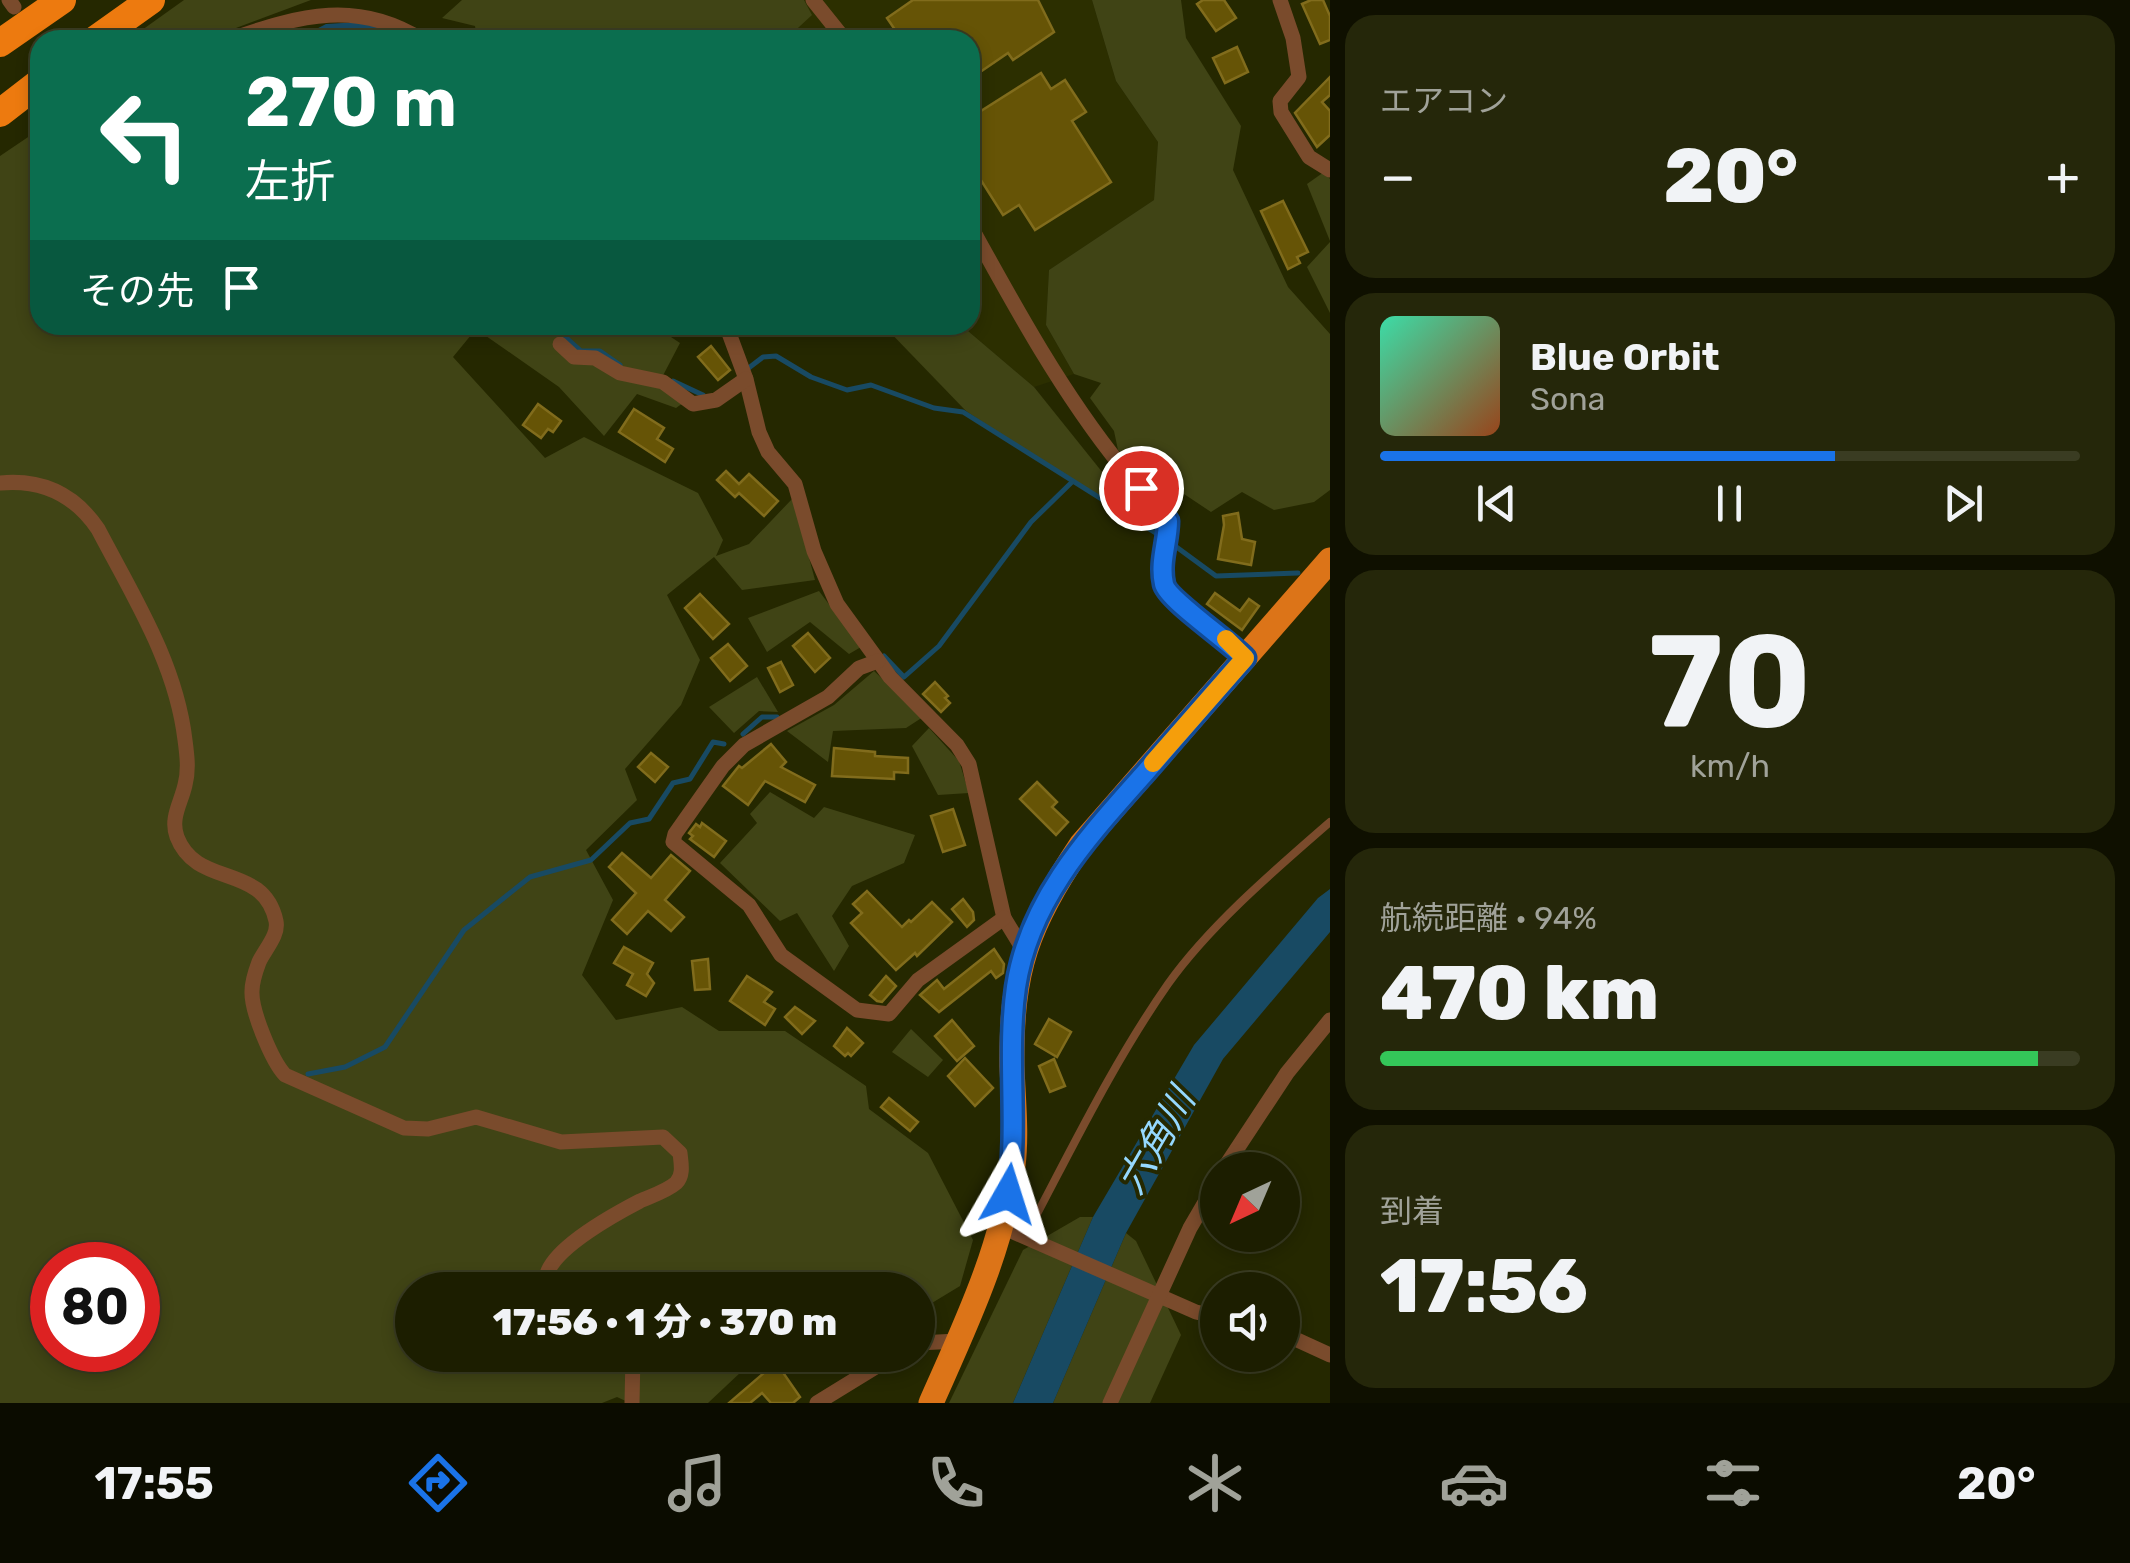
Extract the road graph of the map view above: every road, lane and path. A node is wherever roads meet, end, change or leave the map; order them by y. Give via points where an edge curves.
1 (62, 0) edge
2 (151, 0) edge
3 (814, 0) edge
4 (1280, 0) edge
5 (109, 30) edge
6 (259, 30) edge
7 (412, 30) edge
8 (837, 30) edge
9 (0, 43) edge
10 (30, 90) edge
11 (0, 113) edge
12 (1330, 170) edge
13 (980, 243) edge
14 (730, 335) edge
15 (560, 344) dead end
16 (743, 372) junction
17 (0, 483) edge
18 (1330, 560) edge
19 (1245, 658) junction
20 (878, 661) junction
21 (1330, 822) edge
22 (1004, 918) junction
23 (1023, 949) junction
24 (1330, 1020) edge
25 (1235, 1152) edge
26 (1200, 1211) edge
27 (1018, 1233) junction
28 (548, 1272) edge
29 (1157, 1294) junction
30 (1200, 1310) edge
31 (958, 1341) junction
32 (1300, 1341) edge
33 (935, 1342) edge
34 (1330, 1355) edge
35 (633, 1372) edge
36 (867, 1372) edge
37 (632, 1403) edge
38 (817, 1403) edge
39 (931, 1403) edge
40 (1110, 1403) edge

1 - 9 highway
2 - 5 highway
3 - 8 street
4 - 12 street via 1298,78 1280,100 1280,112 1309,157
6 - 7 street via 336,4 366,4
10 - 11 highway
13 - 19 street via 1048,362 1168,521 1162,556 1170,596
14 - 16 street
15 - 16 street via 574,358 594,358 620,374 664,382 693,404 716,400
16 - 20 street via 768,452 796,484 825,582
17 - 28 street via 40,485 85,509 165,661 178,695 188,765 174,821 177,838 206,870 251,883 268,901 276,930 251,989 276,1066 286,1076 404,1128 476,1117 561,1142 663,1138 680,1152 678,1182 565,1248
18 - 19 highway
19 - 23 highway via 1081,845
20 - 22 street via 969,764
20 - 22 street via 744,745 673,842 748,905 781,955 857,1010 889,1014 918,980
21 - 27 lane via 1256,886 1170,981 1112,1071 1036,1216
22 - 23 street
23 - 27 highway via 1012,1029
24 - 25 street
26 - 29 street
27 - 29 street
27 - 31 highway
29 - 30 street
29 - 40 street
31 - 33 street
31 - 39 highway
32 - 34 street
35 - 37 street
36 - 38 street

